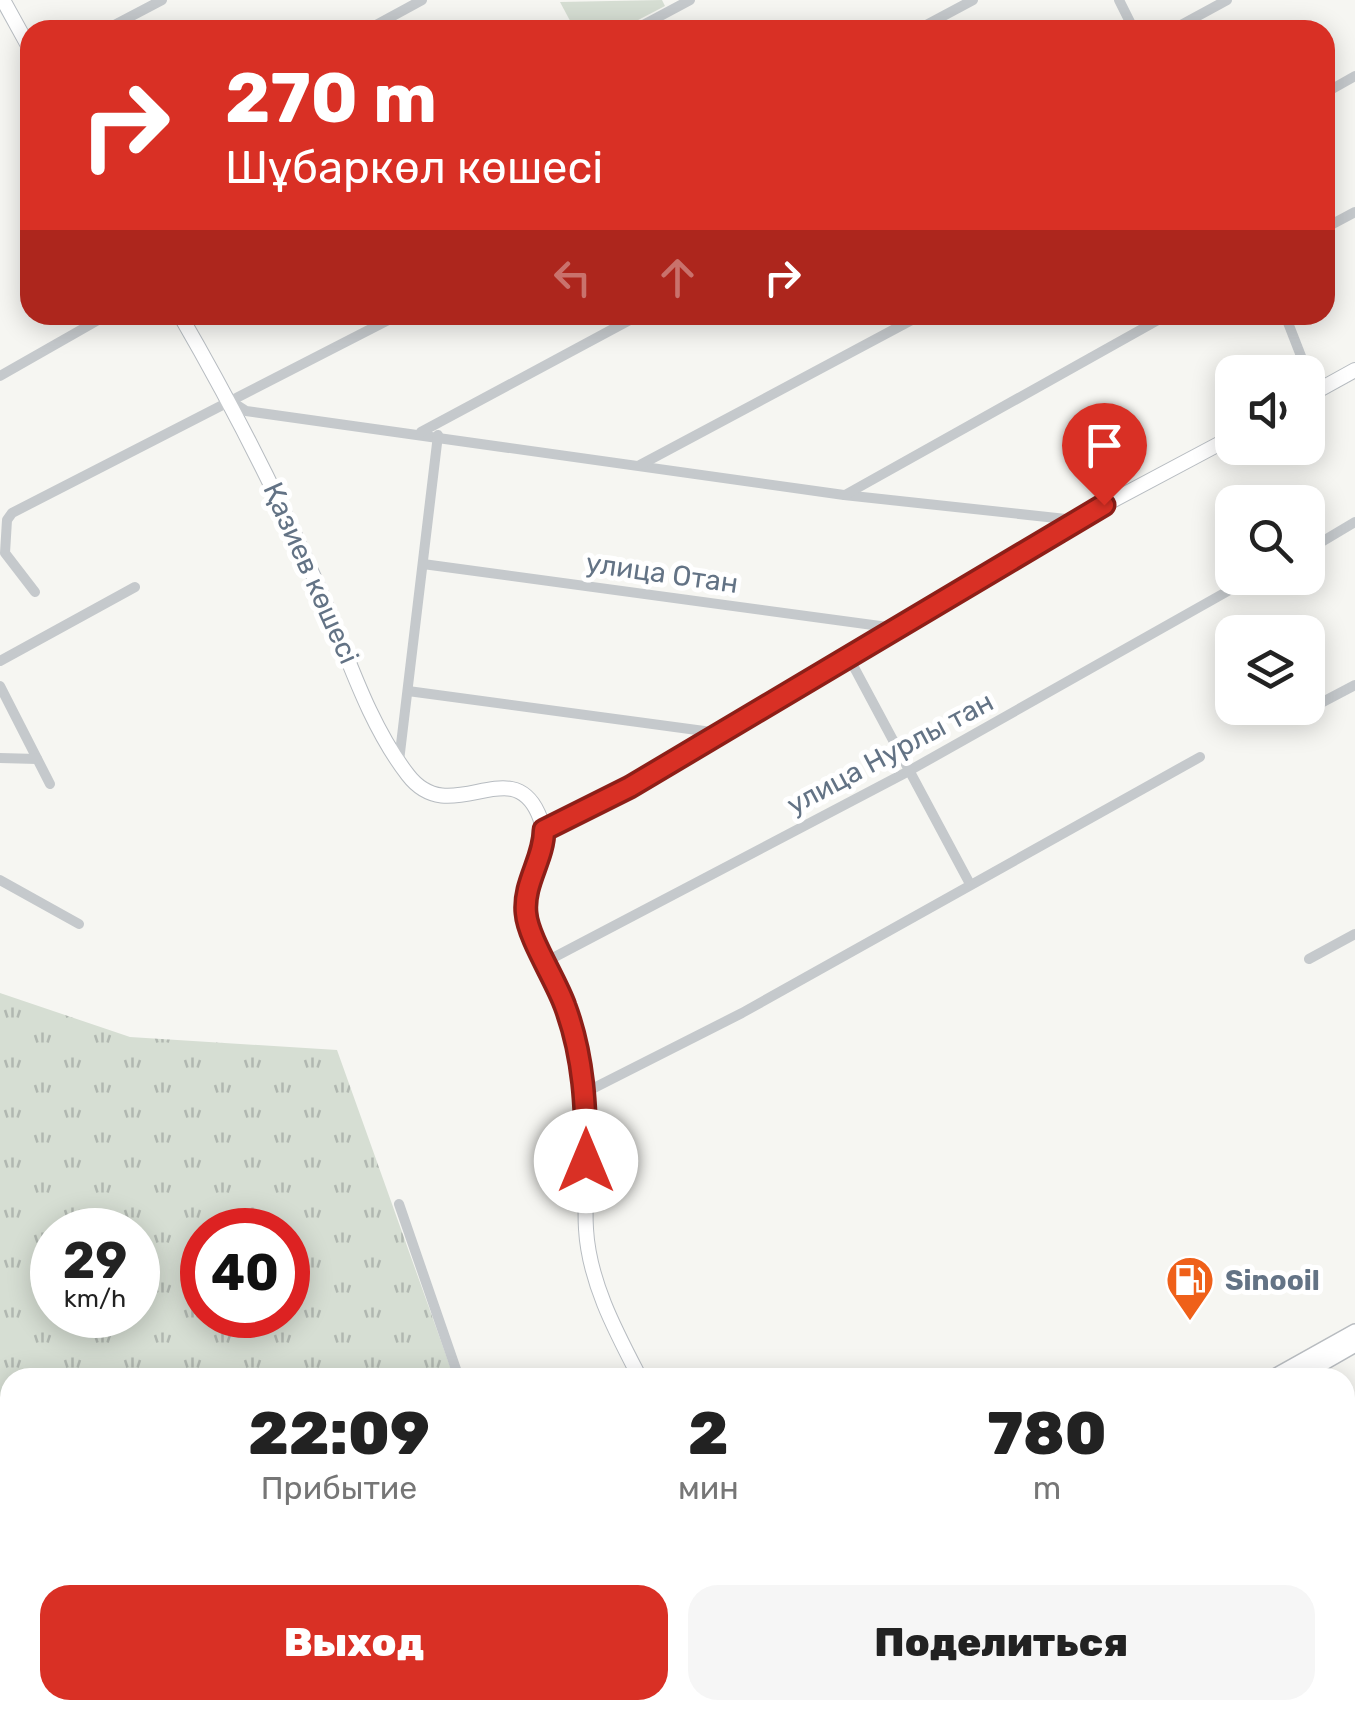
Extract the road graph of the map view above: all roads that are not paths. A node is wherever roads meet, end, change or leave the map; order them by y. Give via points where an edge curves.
1 (3, 0) edge
2 (162, 0) edge
3 (422, 0) edge
4 (690, 0) edge
5 (973, 0) edge
6 (1227, 0) edge
7 (124, 20) edge
8 (385, 20) edge
9 (653, 20) edge
10 (936, 20) edge
11 (1190, 20) edge
12 (20, 31) edge
13 (89, 325) edge
14 (186, 325) edge
15 (378, 325) edge
16 (620, 325) edge
17 (903, 325) edge
18 (1148, 325) edge
19 (1288, 325) edge
20 (1299, 355) edge
21 (1355, 370) edge
22 (0, 376) edge
23 (1325, 387) edge
24 (230, 400) junction
25 (420, 432) junction
26 (438, 435) junction
27 (1215, 446) edge
28 (638, 466) junction
29 (844, 495) junction
30 (1076, 520) junction
31 (1355, 522) edge
32 (1325, 540) edge
33 (423, 564) junction
34 (135, 586) dead end
35 (36, 592) dead end
36 (1220, 595) edge
37 (895, 628) junction
38 (848, 656) junction
39 (0, 660) edge
40 (0, 686) edge
41 (1354, 687) edge
42 (408, 691) junction
43 (1325, 702) edge
44 (720, 733) junction
45 (0, 758) edge
46 (1200, 758) dead end
47 (37, 759) junction
48 (399, 762) junction
49 (907, 772) junction
50 (50, 784) dead end
51 (544, 830) junction
52 (0, 880) edge
53 (970, 884) junction
54 (79, 924) dead end
55 (1355, 934) edge
56 (1309, 959) dead end
57 (547, 960) junction
58 (586, 1092) junction
59 (398, 1204) dead end
60 (1355, 1332) edge
61 (1355, 1344) edge
62 (455, 1368) edge
63 (635, 1368) edge
64 (1291, 1368) edge
65 (1313, 1368) edge

1 - 12 street
2 - 7 street
3 - 8 street
4 - 9 street
5 - 10 street
6 - 11 street
13 - 22 street
14 - 24 street, Қазиев көшесі
15 - 24 street
16 - 25 street
17 - 28 street
18 - 29 street
19 - 20 street
21 - 23 street
24 - 25 street via 246,410
24 - 35 street via 12,512 5,552
24 - 48 street, Қазиев көшесі
25 - 26 street
26 - 28 street
26 - 33 street
27 - 30 street
28 - 29 street
29 - 30 street
30 - 37 street
31 - 32 street
33 - 37 street, улица Отан
33 - 42 street
34 - 39 street
36 - 49 street, улица Нурлы тан
37 - 38 street
38 - 44 street
38 - 49 street
40 - 47 street
41 - 43 street
42 - 44 street
42 - 48 street
44 - 51 street
45 - 47 street
46 - 53 street
47 - 50 street
48 - 51 street, Қазиев көшесі via 426,793 465,798 504,787 524,795
49 - 53 street
49 - 57 street, улица Нурлы тан
51 - 57 street via 525,897 526,918
52 - 54 street
53 - 58 street
55 - 56 street
57 - 58 street via 567,1010
58 - 63 street via 586,1233 603,1303
59 - 62 street
60 - 64 main road
61 - 65 main road

